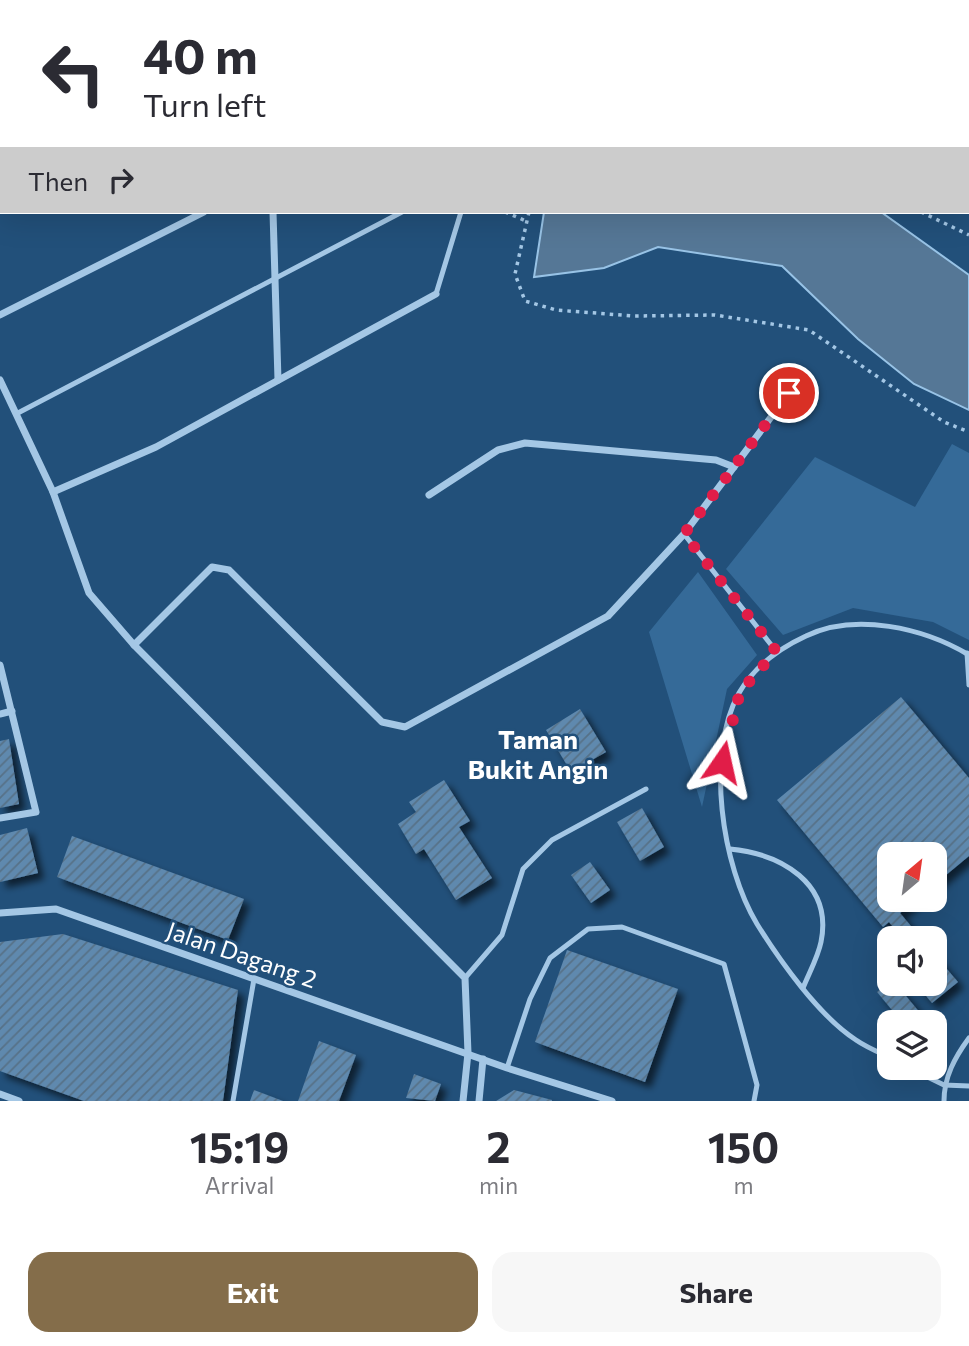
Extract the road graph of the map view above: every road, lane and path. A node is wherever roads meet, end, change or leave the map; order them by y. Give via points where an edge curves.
1 (200, 214) edge
2 (273, 214) edge
3 (398, 214) edge
4 (460, 214) edge
5 (510, 214) edge
6 (528, 214) edge
7 (925, 214) edge
8 (526, 220) junction
9 (969, 235) edge
10 (274, 279) junction
11 (436, 294) joint
12 (0, 315) edge
13 (0, 380) edge
14 (278, 380) junction
15 (789, 393) dead end
16 (16, 414) junction
17 (969, 432) edge
18 (734, 467) junction
19 (53, 492) junction
20 (429, 495) dead end
21 (684, 534) junction
22 (134, 645) junction
23 (776, 651) junction
24 (968, 654) edge
25 (0, 665) edge
26 (969, 685) edge
27 (12, 711) junction
28 (0, 714) edge
29 (646, 789) dead end
30 (0, 818) edge
31 (730, 849) junction
32 (0, 913) edge
33 (465, 978) junction
34 (254, 979) junction
35 (803, 988) junction
36 (969, 1038) edge
37 (877, 1051) edge
38 (468, 1053) junction
39 (483, 1059) junction
40 (507, 1068) junction
41 (934, 1080) edge
42 (944, 1085) junction
43 (969, 1086) edge
44 (0, 1094) edge
45 (589, 1097) edge
46 (19, 1101) edge
47 (233, 1101) edge
48 (463, 1101) edge
49 (480, 1101) edge
50 (612, 1101) edge
51 (754, 1101) edge
52 (944, 1101) edge

1 - 12 street
2 - 10 street
3 - 10 lane
4 - 11 lane
5 - 8 path
6 - 8 path
7 - 9 path
8 - 17 path via 515,274 525,302 556,310 621,315 715,315 809,330 944,422
10 - 14 street
10 - 16 lane
11 - 14 street
13 - 16 street
14 - 19 street via 156,447
15 - 18 street
16 - 19 street
18 - 20 street via 716,460 524,443 498,450
18 - 21 street
19 - 22 street via 89,593
21 - 22 street via 608,616 405,727 382,722 229,570 212,567
21 - 23 lane
22 - 33 street
23 - 24 lane via 845,623 887,627
23 - 31 lane via 740,692 724,743 722,819
24 - 26 lane
25 - 27 street
27 - 28 street
27 - 30 street via 36,812
29 - 33 lane via 552,840 523,869 502,935
31 - 35 lane via 756,922
31 - 35 lane via 775,858 797,873 822,910 821,944
32 - 34 street, Jalan Dagang 2 via 56,909
33 - 38 street
34 - 38 street, Jalan Dagang 2
34 - 47 lane
35 - 37 lane via 855,1040
36 - 42 lane
38 - 39 street, Jalan Dagang 2
38 - 48 street
39 - 40 street, Jalan Dagang 2
39 - 49 street
40 - 45 street, Jalan Dagang 2
40 - 51 lane via 530,999 550,958 588,929 622,927 724,964 757,1084
41 - 42 lane
42 - 43 lane
42 - 52 lane
44 - 46 street
45 - 50 street, Jalan Dagang 2

